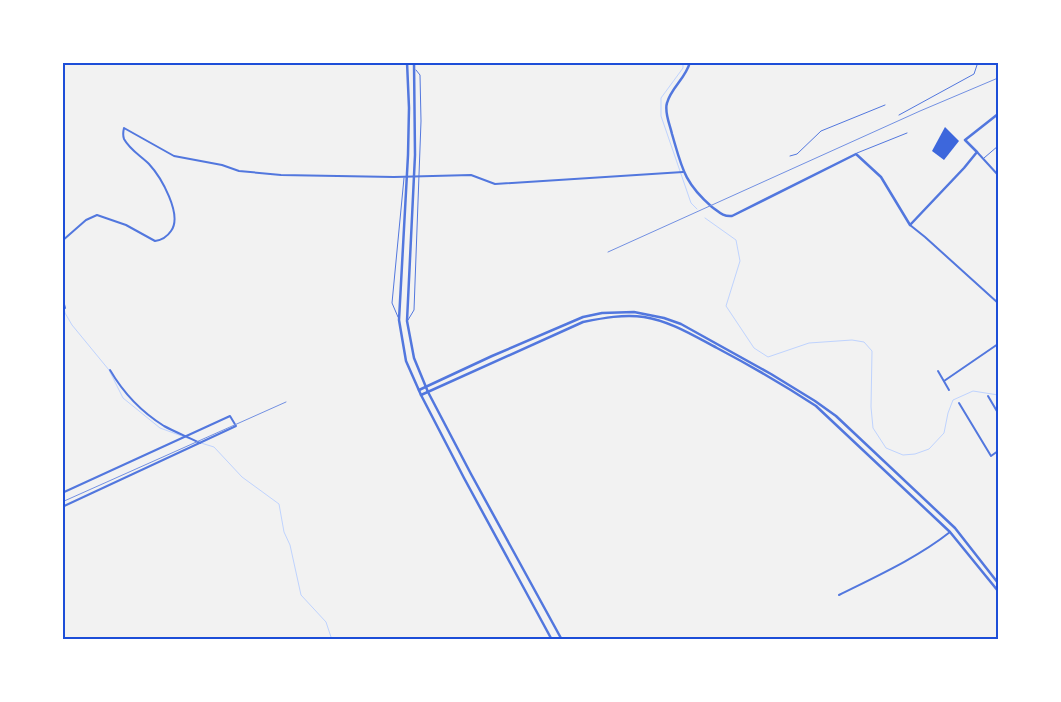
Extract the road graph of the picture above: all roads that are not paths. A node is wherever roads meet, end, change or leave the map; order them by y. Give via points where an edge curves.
1 (407, 62) edge
2 (414, 62) edge
3 (690, 62) edge
4 (978, 62) edge
5 (414, 69) junction
6 (885, 105) dead end
7 (998, 114) edge
8 (899, 115) dead end
9 (907, 133) dead end
10 (998, 146) edge
11 (977, 152) junction
12 (856, 154) junction
13 (790, 156) dead end
14 (984, 159) junction
15 (683, 172) junction
16 (998, 175) edge
17 (419, 176) junction
18 (404, 177) junction
19 (910, 225) junction
20 (62, 240) edge
21 (62, 298) edge
22 (998, 303) edge
23 (65, 308) dead end
24 (399, 320) junction
25 (407, 321) junction
26 (998, 344) edge
27 (492, 356) junction
28 (494, 361) junction
29 (110, 370) dead end
30 (938, 371) dead end
31 (944, 381) junction
32 (426, 387) junction
33 (419, 390) junction
34 (949, 390) dead end
35 (428, 392) junction
36 (421, 395) junction
37 (988, 396) dead end
38 (959, 403) dead end
39 (998, 413) edge
40 (187, 436) junction
41 (200, 443) junction
42 (998, 451) edge
43 (62, 493) edge
44 (62, 507) edge
45 (955, 528) junction
46 (950, 532) junction
47 (508, 543) junction
48 (502, 547) junction
49 (998, 582) edge
50 (998, 591) edge
51 (839, 596) dead end
52 (552, 640) edge
53 (562, 640) edge

1 - 24 street via 409,108
2 - 5 street
3 - 15 street via 667,103
4 - 8 lane via 974,74
5 - 17 lane via 420,75
5 - 25 street via 415,154
6 - 13 lane via 820,130 797,154
7 - 11 street via 965,140
9 - 12 lane
10 - 14 lane
11 - 14 street
11 - 19 street
12 - 15 street via 732,216 722,215 699,196
12 - 19 street via 881,177
14 - 16 street
15 - 17 street via 495,184 471,175
17 - 18 street
17 - 25 lane via 414,310
18 - 20 street via 239,171 174,156 124,128 124,139 150,166 168,195 175,221 173,229 165,238 155,241 126,225 97,215
18 - 24 lane via 392,303
19 - 22 street
21 - 23 street
24 - 33 street via 406,360
25 - 32 street via 414,358
26 - 31 street
27 - 28 street
27 - 32 street
27 - 45 street via 583,317 602,313 639,313 681,324 836,416
28 - 35 street
28 - 46 street via 583,322 602,318 644,317 679,328 816,406
29 - 40 street via 123,391 147,414
30 - 31 street
31 - 34 street
32 - 33 street
32 - 35 street
33 - 36 street
35 - 36 street
35 - 47 street
36 - 48 street
37 - 39 street
38 - 42 street via 991,456
40 - 41 street
40 - 41 street via 230,416 236,426
40 - 43 street
41 - 44 street
45 - 46 street
45 - 49 street
46 - 50 street
46 - 51 street via 938,542
47 - 48 street
47 - 53 street
48 - 52 street

